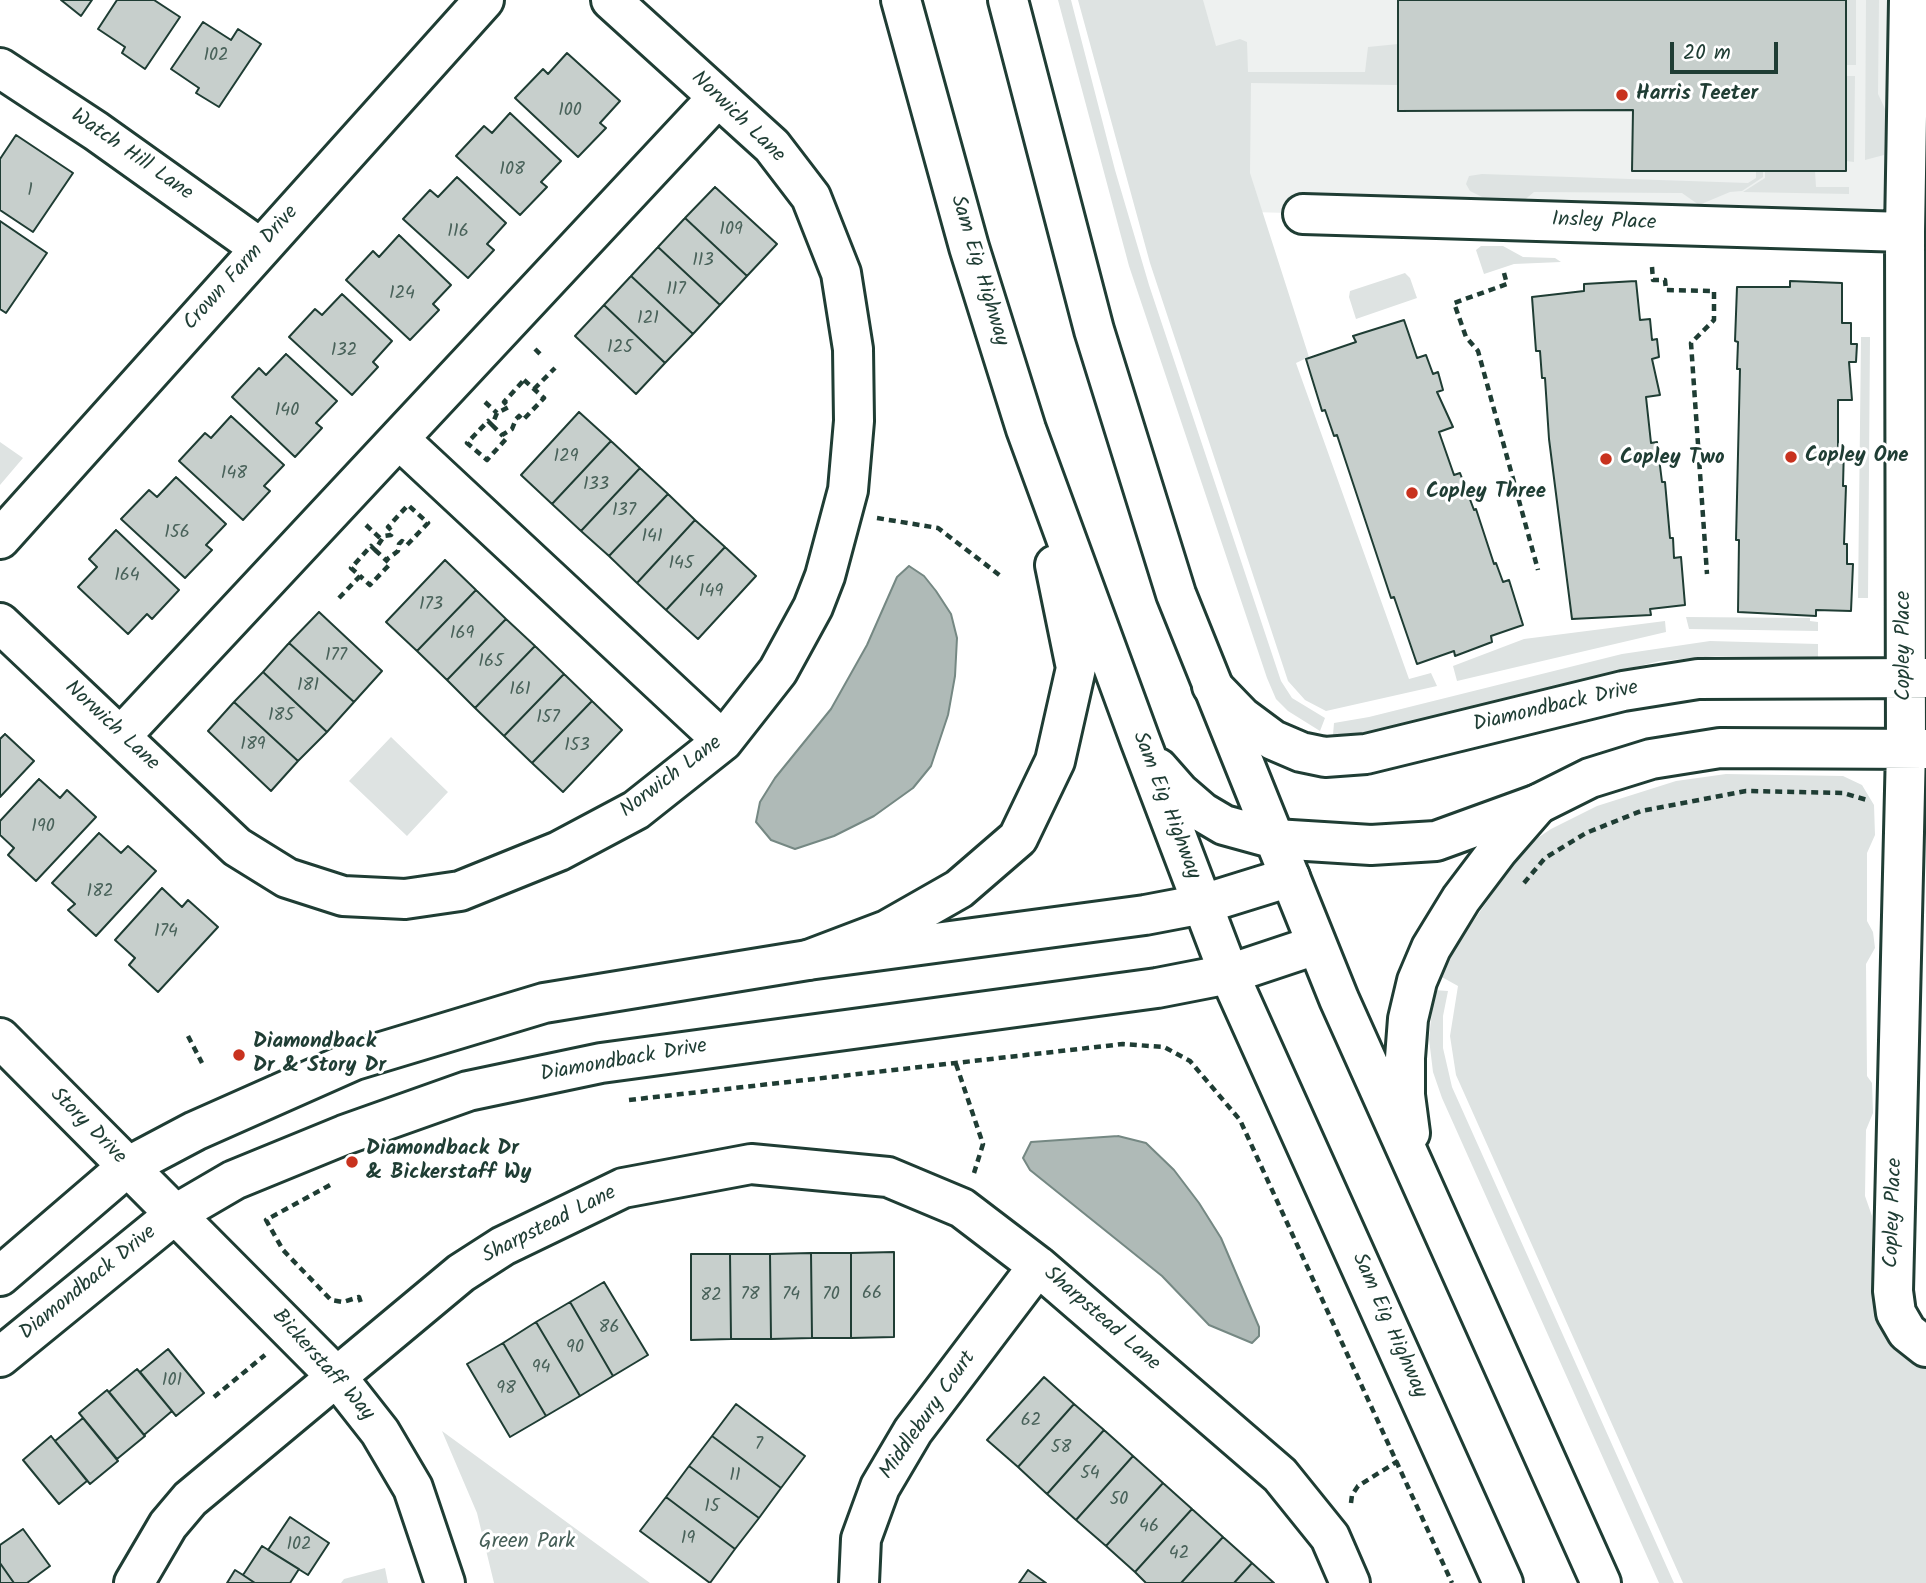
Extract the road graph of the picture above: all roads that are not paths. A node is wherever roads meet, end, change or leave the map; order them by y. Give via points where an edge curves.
1 (484, 0) edge
2 (611, 0) edge
3 (901, 0) edge
4 (1007, 0) edge
5 (1909, 0) edge
6 (0, 68) edge
7 (718, 97) junction
8 (1303, 214) dead end
9 (1905, 232) junction
10 (260, 248) junction
11 (1026, 429) junction
12 (401, 441) junction
13 (0, 539) edge
14 (0, 623) edge
15 (1916, 678) edge
16 (1212, 686) junction
17 (121, 736) junction
18 (1139, 740) junction
19 (723, 741) junction
20 (1916, 749) edge
21 (1538, 804) junction
22 (1275, 839) junction
23 (1290, 877) junction
24 (1203, 904) junction
25 (1316, 945) junction
26 (1914, 956) edge
27 (808, 960) junction
28 (1229, 974) junction
29 (0, 1038) edge
30 (127, 1167) junction
31 (1423, 1186) junction
32 (174, 1215) junction
33 (1038, 1266) junction
34 (0, 1276) edge
35 (1926, 1347) edge
36 (0, 1357) edge
37 (336, 1376) junction
38 (134, 1583) edge
39 (445, 1583) edge
40 (859, 1583) edge
41 (1350, 1583) edge
42 (1503, 1583) edge
43 (1601, 1583) edge

1 - 10 street, Crown Farm Drive
2 - 7 street, Norwich Lane
3 - 11 street, Sam Eig Highway via 969,247
4 - 16 street via 1094,330 1176,594
5 - 9 street, Copley Place
6 - 10 street, Watch Hill Lane via 119,146
7 - 12 street
7 - 19 street, Norwich Lane via 772,146 811,197 841,273 853,349 854,421 848,490 813,607 778,671
8 - 9 street, Insley Place
9 - 15 street, Copley Place
10 - 13 street, Crown Farm Drive
11 - 18 street, Sam Eig Highway
11 - 27 street via 1076,668 1055,761 1018,838 959,889 887,930
12 - 17 street
12 - 19 street
14 - 17 street, Norwich Lane
15 - 16 street, Diamondback Drive via 1698,679 1623,691 1366,754 1325,757 1273,740
15 - 20 street, Copley Place
16 - 22 street
17 - 19 street, Norwich Lane via 236,847 287,878 343,896 405,899 460,891 559,851 636,810
18 - 22 street via 1162,773 1202,812 1224,825
18 - 24 street, Sam Eig Highway
20 - 21 street via 1720,748 1651,759 1590,778
20 - 26 street, Copley Place
21 - 22 street via 1436,841 1371,845
21 - 31 street via 1461,899 1417,981 1408,1019 1405,1095
22 - 23 street
23 - 24 street
23 - 25 street
24 - 27 street
24 - 28 street, Sam Eig Highway
25 - 28 street, Diamondback Drive
25 - 31 street
26 - 35 street, Copley Place via 1893,1292 1896,1313 1907,1332
27 - 30 street via 544,1003 355,1060 195,1131
28 - 32 street, Diamondback Drive via 1157,988 601,1063 468,1091 234,1180
28 - 42 street, Sam Eig Highway
29 - 30 street, Story Drive
30 - 32 street, Story Drive
30 - 34 street
31 - 43 street
32 - 36 street, Diamondback Drive
32 - 37 street, Bickerstaff Way
33 - 37 street, Sharpstead Lane via 962,1208 888,1177 751,1164 623,1188 503,1246 461,1273
33 - 40 street, Middlebury Court via 914,1432 880,1487 861,1539
33 - 41 street, Sharpstead Lane via 1280,1475 1330,1537
37 - 38 street, Sharpstead Lane via 190,1499 168,1525
37 - 39 street, Bickerstaff Way via 380,1432 414,1488

